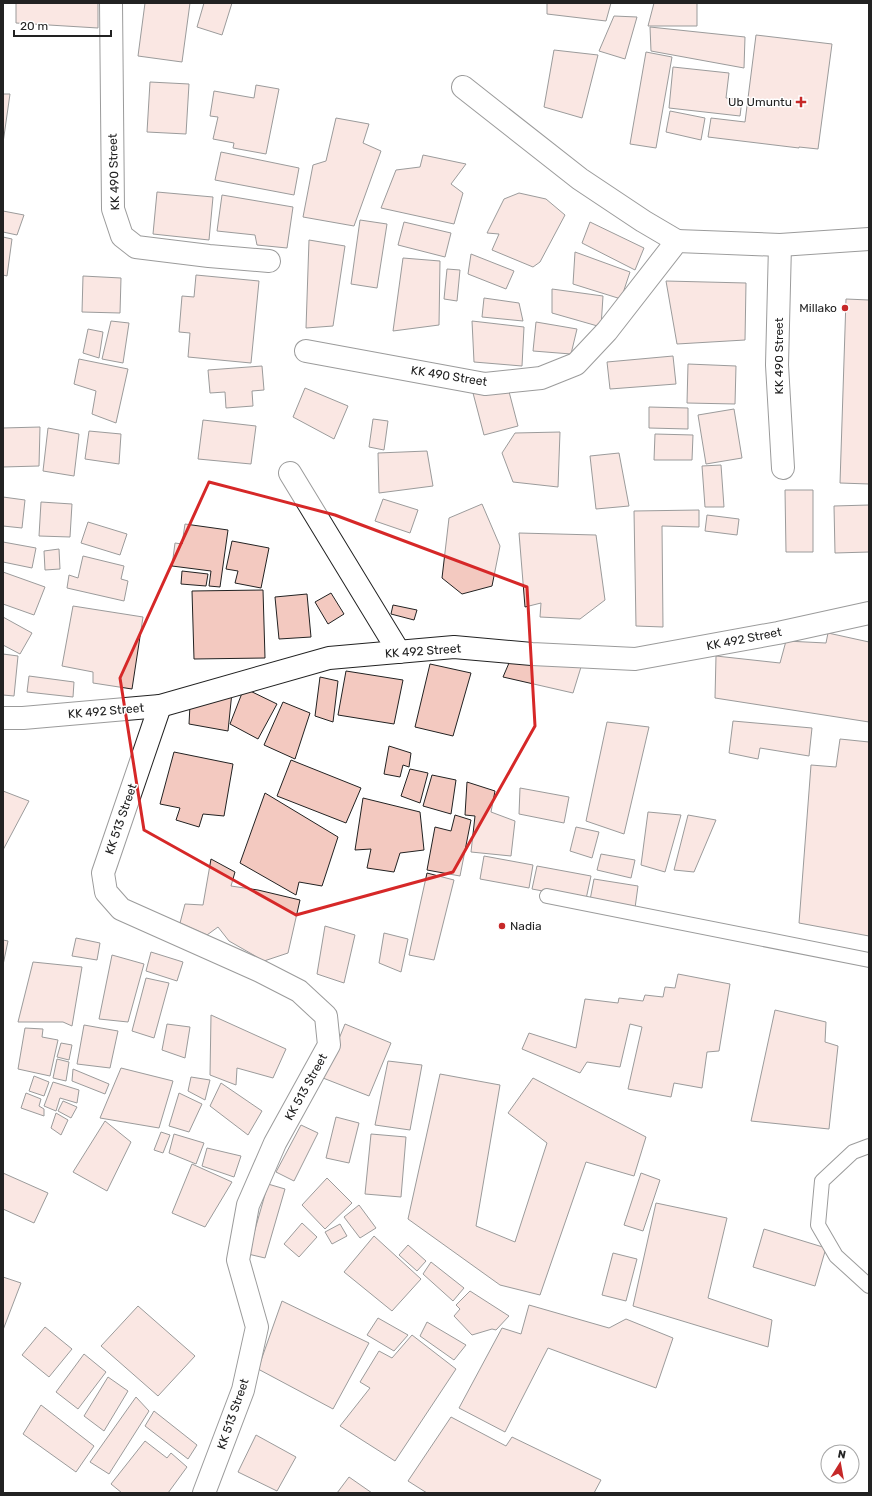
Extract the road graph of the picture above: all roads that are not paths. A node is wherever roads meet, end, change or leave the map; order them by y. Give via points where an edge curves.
1 (111, 3) edge
2 (463, 87) dead end
3 (869, 239) edge
4 (677, 241) junction
5 (780, 245) junction
6 (270, 261) dead end
7 (306, 351) dead end
8 (783, 468) dead end
9 (290, 473) dead end
10 (869, 613) edge
11 (399, 652) junction
12 (160, 706) junction
13 (3, 718) edge
14 (547, 896) dead end
15 (869, 960) edge
16 (869, 1146) edge
17 (869, 1286) edge
18 (204, 1493) edge

1 - 6 street, KK 490 Street via 113,209 122,236 136,247
2 - 4 street via 580,179
3 - 5 street
4 - 5 street
4 - 7 street, KK 490 Street via 607,331 576,364 541,378 485,384
5 - 8 street, KK 490 Street via 777,365
9 - 11 street
10 - 11 street, KK 492 Street via 778,633 635,659 454,647
11 - 12 street, KK 492 Street via 329,658
12 - 13 street, KK 492 Street
12 - 18 street, KK 513 Street via 103,873 106,892 121,908 299,991 326,1016 329,1045 275,1143 248,1205 238,1260 257,1327 243,1390
14 - 15 lane
16 - 17 lane via 852,1152 822,1181 818,1224 836,1256

